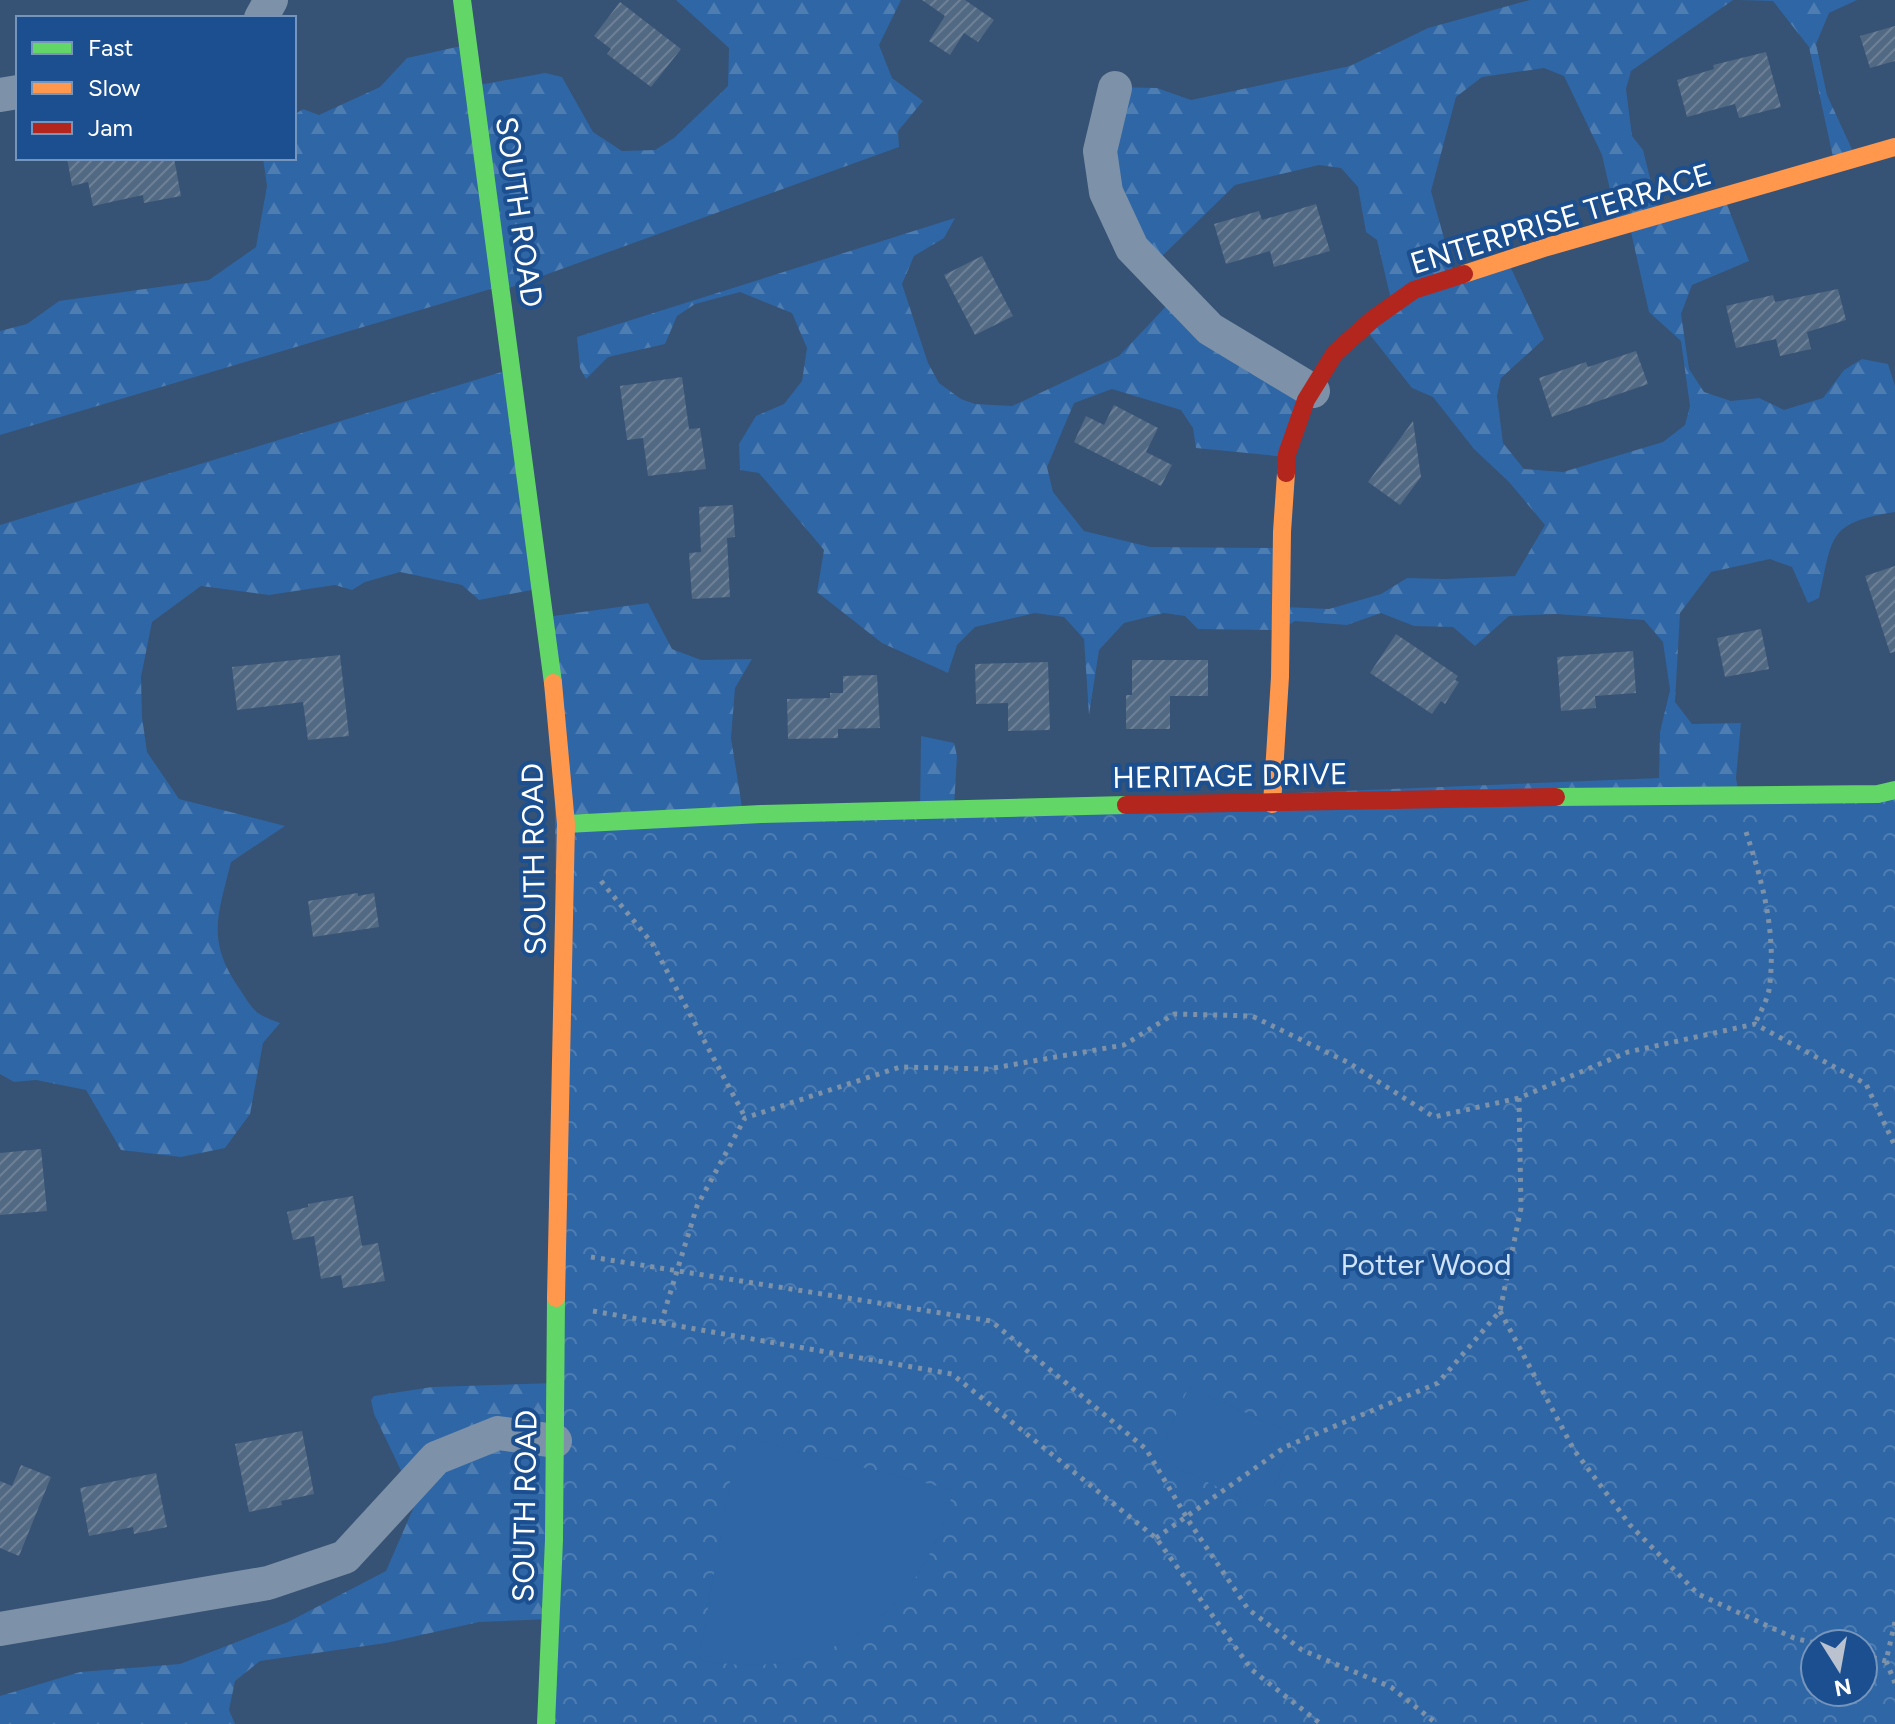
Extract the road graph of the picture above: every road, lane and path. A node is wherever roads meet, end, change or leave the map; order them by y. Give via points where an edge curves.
1 (462, 0) edge
2 (1115, 88) dead end
3 (1895, 147) edge
4 (1313, 391) junction
5 (1895, 790) edge
6 (1734, 795) junction
7 (1272, 804) junction
8 (566, 824) junction
9 (593, 871) dead end
10 (1755, 1024) junction
11 (1519, 1098) junction
12 (745, 1118) junction
13 (1895, 1146) edge
14 (556, 1252) junction
15 (677, 1271) junction
16 (556, 1305) junction
17 (1500, 1311) junction
18 (661, 1323) junction
19 (555, 1441) junction
20 (1186, 1517) junction
21 (1156, 1538) junction
22 (1895, 1622) edge
23 (0, 1629) edge
24 (1799, 1639) edge
25 (1879, 1659) edge
26 (1886, 1661) junction
27 (1895, 1683) edge
28 (546, 1724) edge
29 (1321, 1724) edge
30 (1437, 1724) edge

1 - 8 street, SOUTH ROAD via 537,554
2 - 4 street via 1100,151 1106,192 1132,248 1210,329
3 - 4 street, ENTERPRISE TERRACE via 1414,290 1335,353
4 - 7 street, ENTERPRISE TERRACE via 1287,454
5 - 6 street, HERITAGE DRIVE
6 - 7 street, HERITAGE DRIVE
6 - 10 path via 1767,900 1771,943 1769,992
7 - 8 street, HERITAGE DRIVE via 761,814
8 - 14 street, SOUTH ROAD
9 - 12 path via 652,943
10 - 11 path via 1628,1052
10 - 13 path via 1866,1084
11 - 12 path via 1434,1117 1349,1063 1252,1016 1174,1014 1124,1045 988,1069 900,1067
11 - 17 path via 1521,1208
12 - 15 path via 697,1206
14 - 15 path
14 - 16 street, SOUTH ROAD
15 - 18 path
15 - 20 path via 991,1321 1146,1449
16 - 18 path
16 - 19 street, SOUTH ROAD
17 - 20 path via 1438,1383 1285,1447
17 - 24 path via 1574,1450 1630,1525 1698,1594
18 - 21 path via 952,1374
19 - 23 street via 498,1433 436,1458 345,1557 332,1562 268,1583
19 - 28 street, SOUTH ROAD
20 - 21 path
20 - 30 path via 1248,1609 1302,1650 1391,1687
21 - 29 path via 1252,1670
22 - 26 path
25 - 26 path
26 - 27 path

